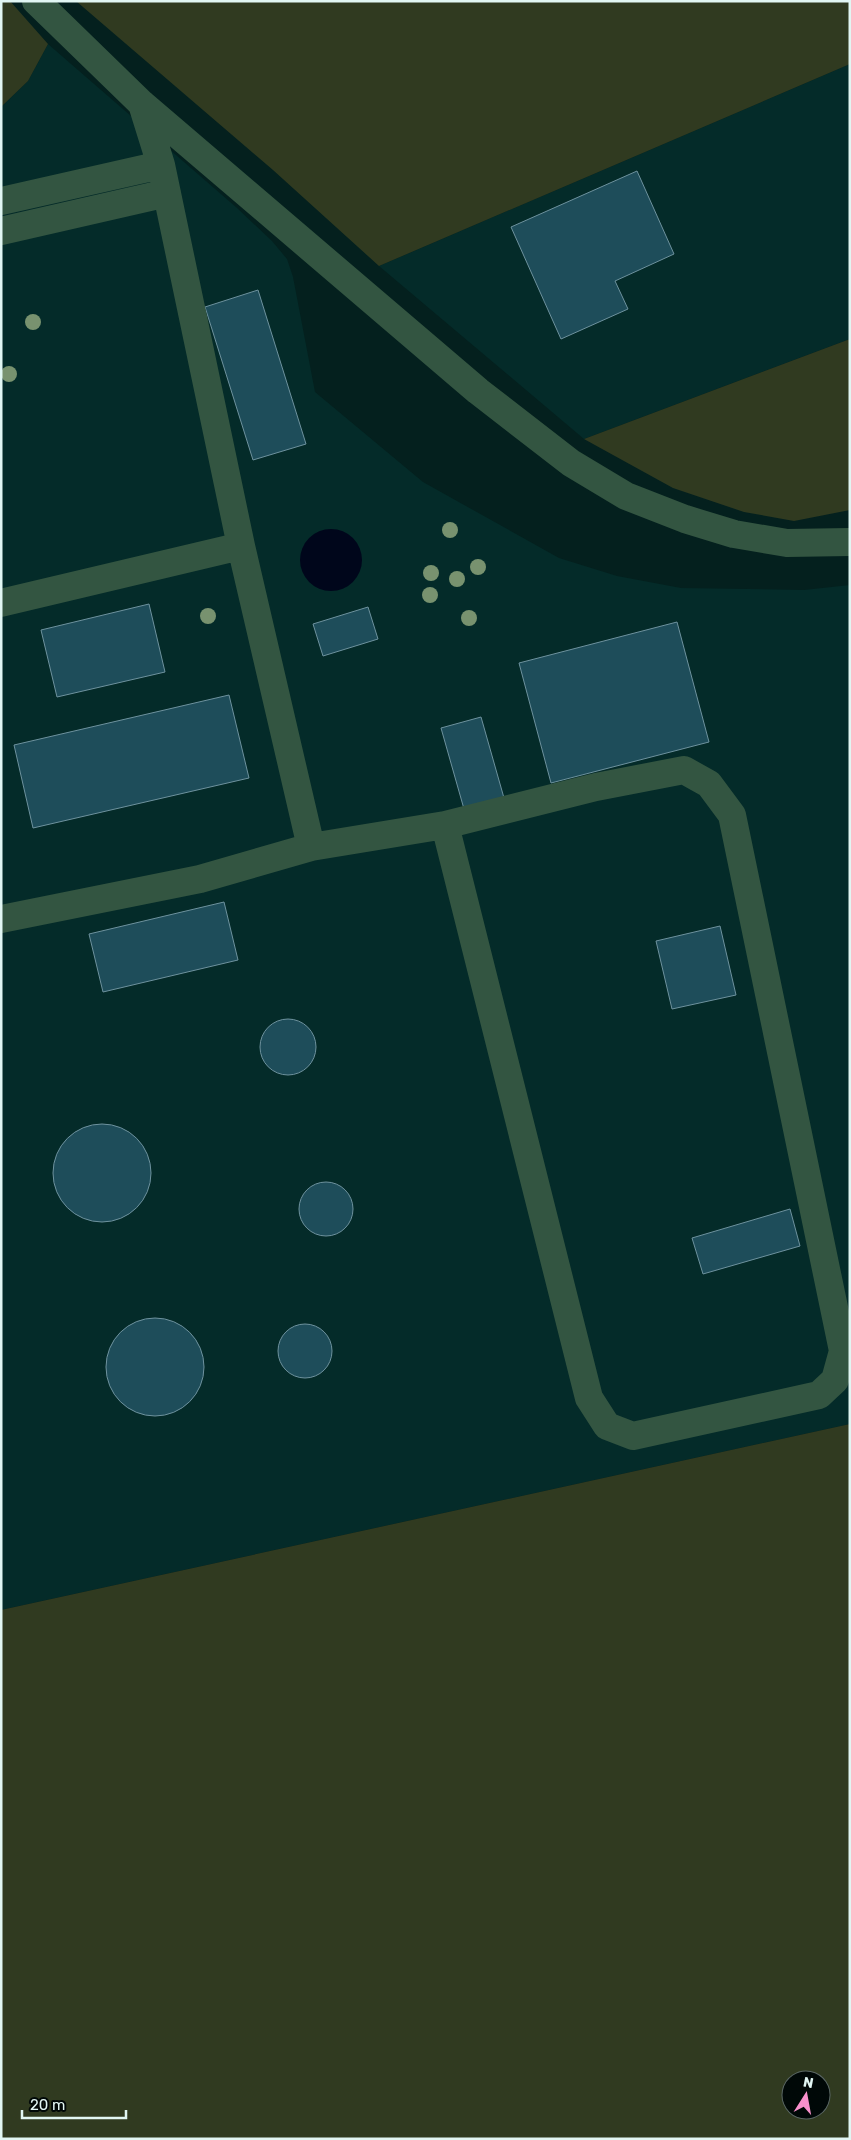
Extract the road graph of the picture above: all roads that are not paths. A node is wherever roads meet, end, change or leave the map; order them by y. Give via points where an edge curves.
1 (36, 1) edge
2 (142, 104) junction
3 (161, 165) junction
4 (167, 193) junction
5 (1, 201) edge
6 (1, 230) edge
7 (850, 542) edge
8 (241, 546) junction
9 (1, 603) edge
10 (445, 825) junction
11 (311, 847) junction
12 (1, 919) edge

1 - 2 street
2 - 3 street
2 - 7 street via 478,391 571,463 626,496 734,534 787,543
3 - 4 street
3 - 5 street
4 - 6 street
4 - 8 street
8 - 9 street
8 - 11 street
10 - 10 street via 596,787 684,770 709,784 732,815 843,1351 835,1380 819,1395 633,1436 607,1426 602,1420 589,1398
10 - 11 street
11 - 12 street via 200,879

